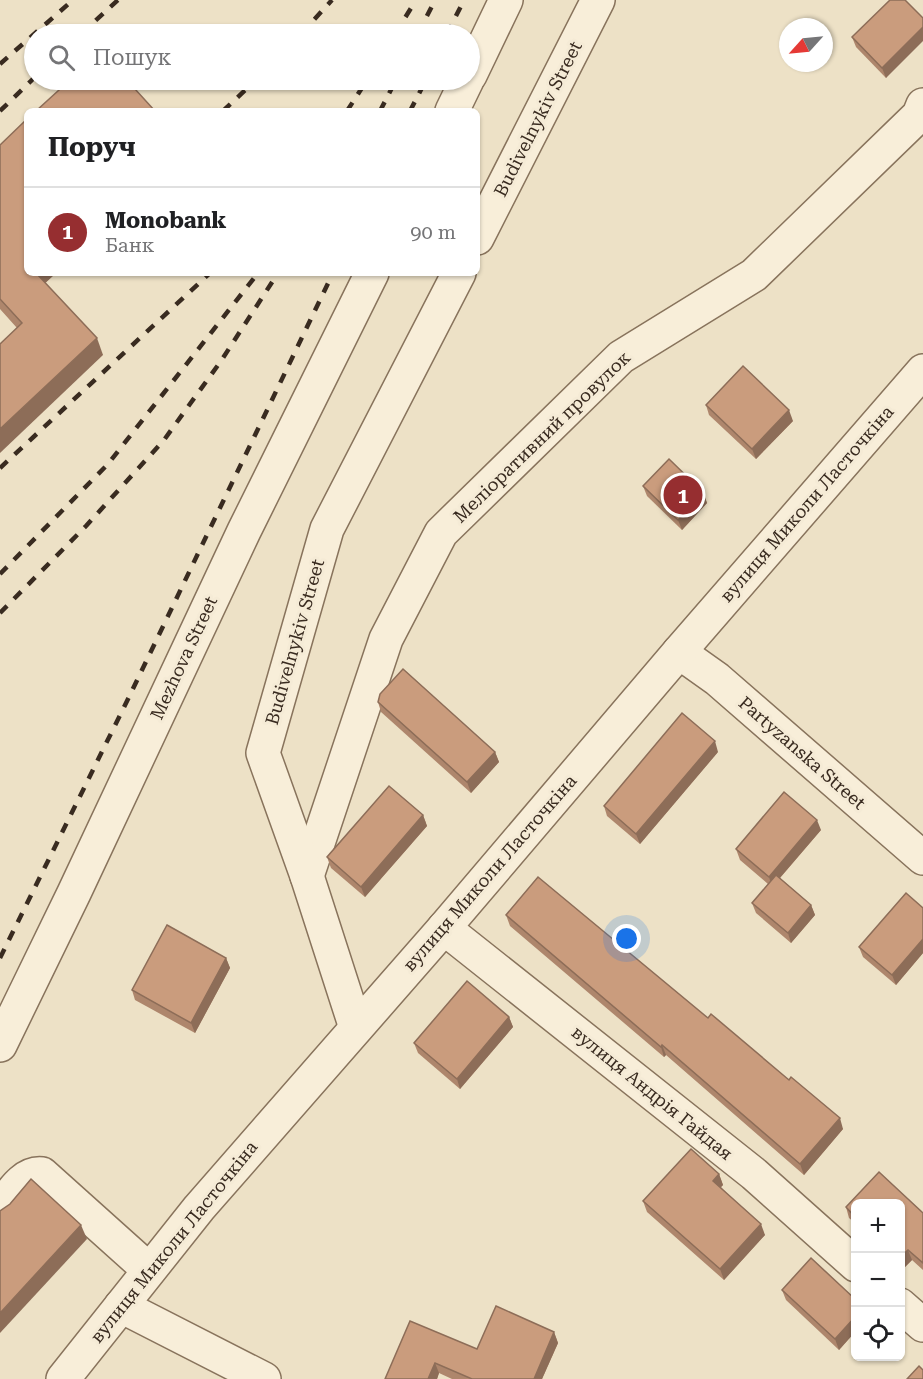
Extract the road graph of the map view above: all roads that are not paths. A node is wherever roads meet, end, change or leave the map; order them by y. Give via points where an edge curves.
1 (506, 0) edge
2 (597, 0) edge
3 (480, 54) edge
4 (462, 90) edge
5 (923, 105) edge
6 (453, 108) edge
7 (480, 232) edge
8 (371, 276) edge
9 (457, 276) edge
10 (923, 371) edge
11 (679, 652) junction
12 (923, 858) edge
13 (308, 876) junction
14 (444, 928) junction
15 (356, 1028) junction
16 (0, 1045) edge
17 (0, 1208) edge
18 (851, 1261) edge
19 (149, 1270) junction
20 (121, 1306) junction
21 (902, 1307) edge
22 (923, 1325) edge
23 (63, 1379) edge
24 (264, 1379) edge

1 - 3 street
2 - 7 street, Budivelnykiv Street
4 - 6 street
5 - 13 street, Меліоративний провулок via 919,115 754,275 621,357 441,533 386,639
8 - 16 street, Mezhova Street via 244,531
9 - 13 street, Budivelnykiv Street via 327,529 263,753
10 - 11 street, вулиця Миколи Ласточкіна
11 - 12 street, Partyzanska Street via 717,679
11 - 14 street, вулиця Миколи Ласточкіна
13 - 15 street, Budivelnykiv Street
14 - 15 street, вулиця Миколи Ласточкіна
14 - 18 street, вулиця Андрія Гайдая via 753,1174
15 - 19 street, вулиця Миколи Ласточкіна
17 - 19 street via 25,1178 33,1173 42,1174
19 - 20 street, вулиця Миколи Ласточкіна
20 - 23 street, вулиця Миколи Ласточкіна
20 - 24 street
21 - 22 street

